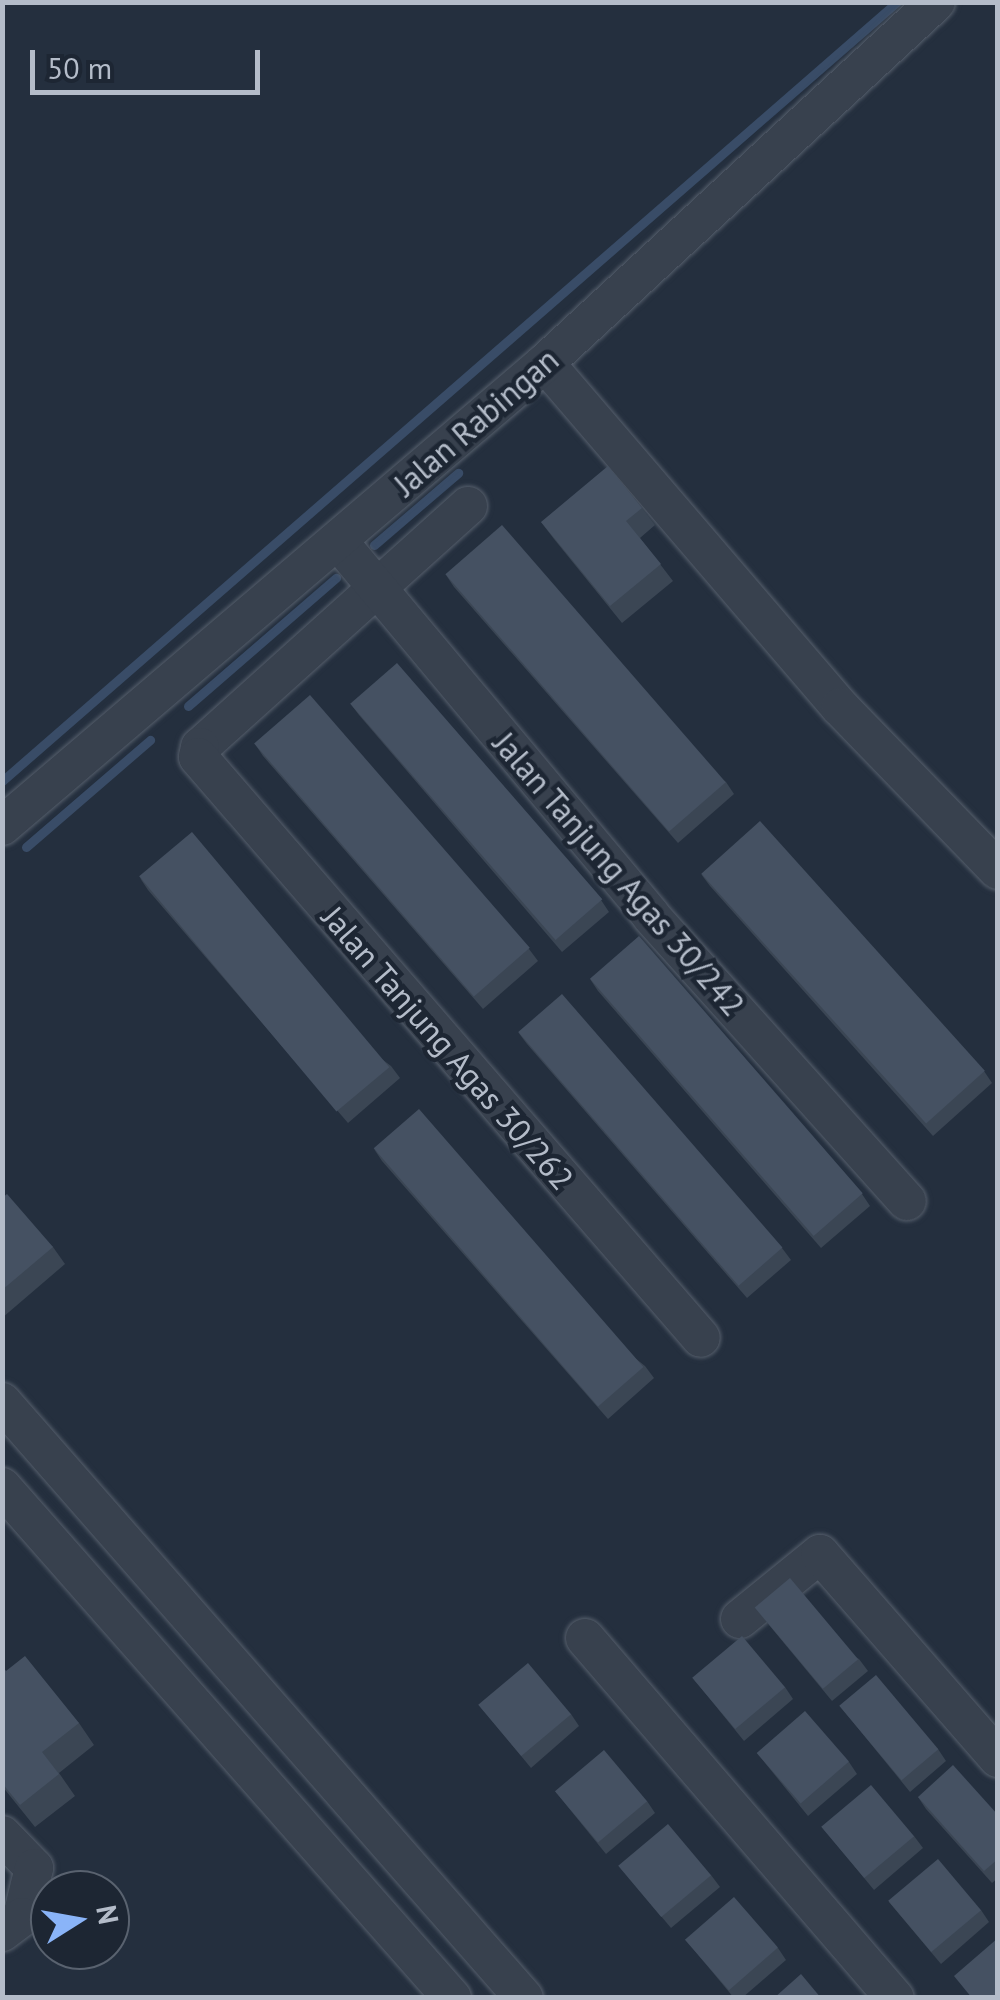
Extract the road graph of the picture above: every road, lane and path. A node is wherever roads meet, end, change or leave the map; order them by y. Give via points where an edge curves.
1 (936, 2) edge
2 (545, 363) junction
3 (468, 506) dead end
4 (338, 541) junction
5 (378, 588) junction
6 (2, 826) edge
7 (998, 870) edge
8 (907, 1202) dead end
9 (701, 1338) dead end
10 (2, 1402) edge
11 (2, 1486) edge
12 (740, 1619) dead end
13 (585, 1638) dead end
14 (998, 1758) edge
15 (2, 1835) edge
16 (2, 1932) edge
17 (452, 1998) edge
18 (524, 1998) edge
19 (895, 1998) edge

1 - 2 street, Jalan Rabingan
2 - 4 street, Jalan Rabingan
2 - 7 street via 840,707
3 - 5 street
4 - 5 street, Jalan Tanjung Agas 30/242
4 - 6 street, Jalan Rabingan
5 - 8 street, Jalan Tanjung Agas 30/242 via 651,916
5 - 9 street, Jalan Tanjung Agas 30/262 via 200,747 198,757
10 - 18 street
11 - 17 street
12 - 14 street via 820,1554
13 - 19 street
15 - 16 street via 34,1868 22,1918

